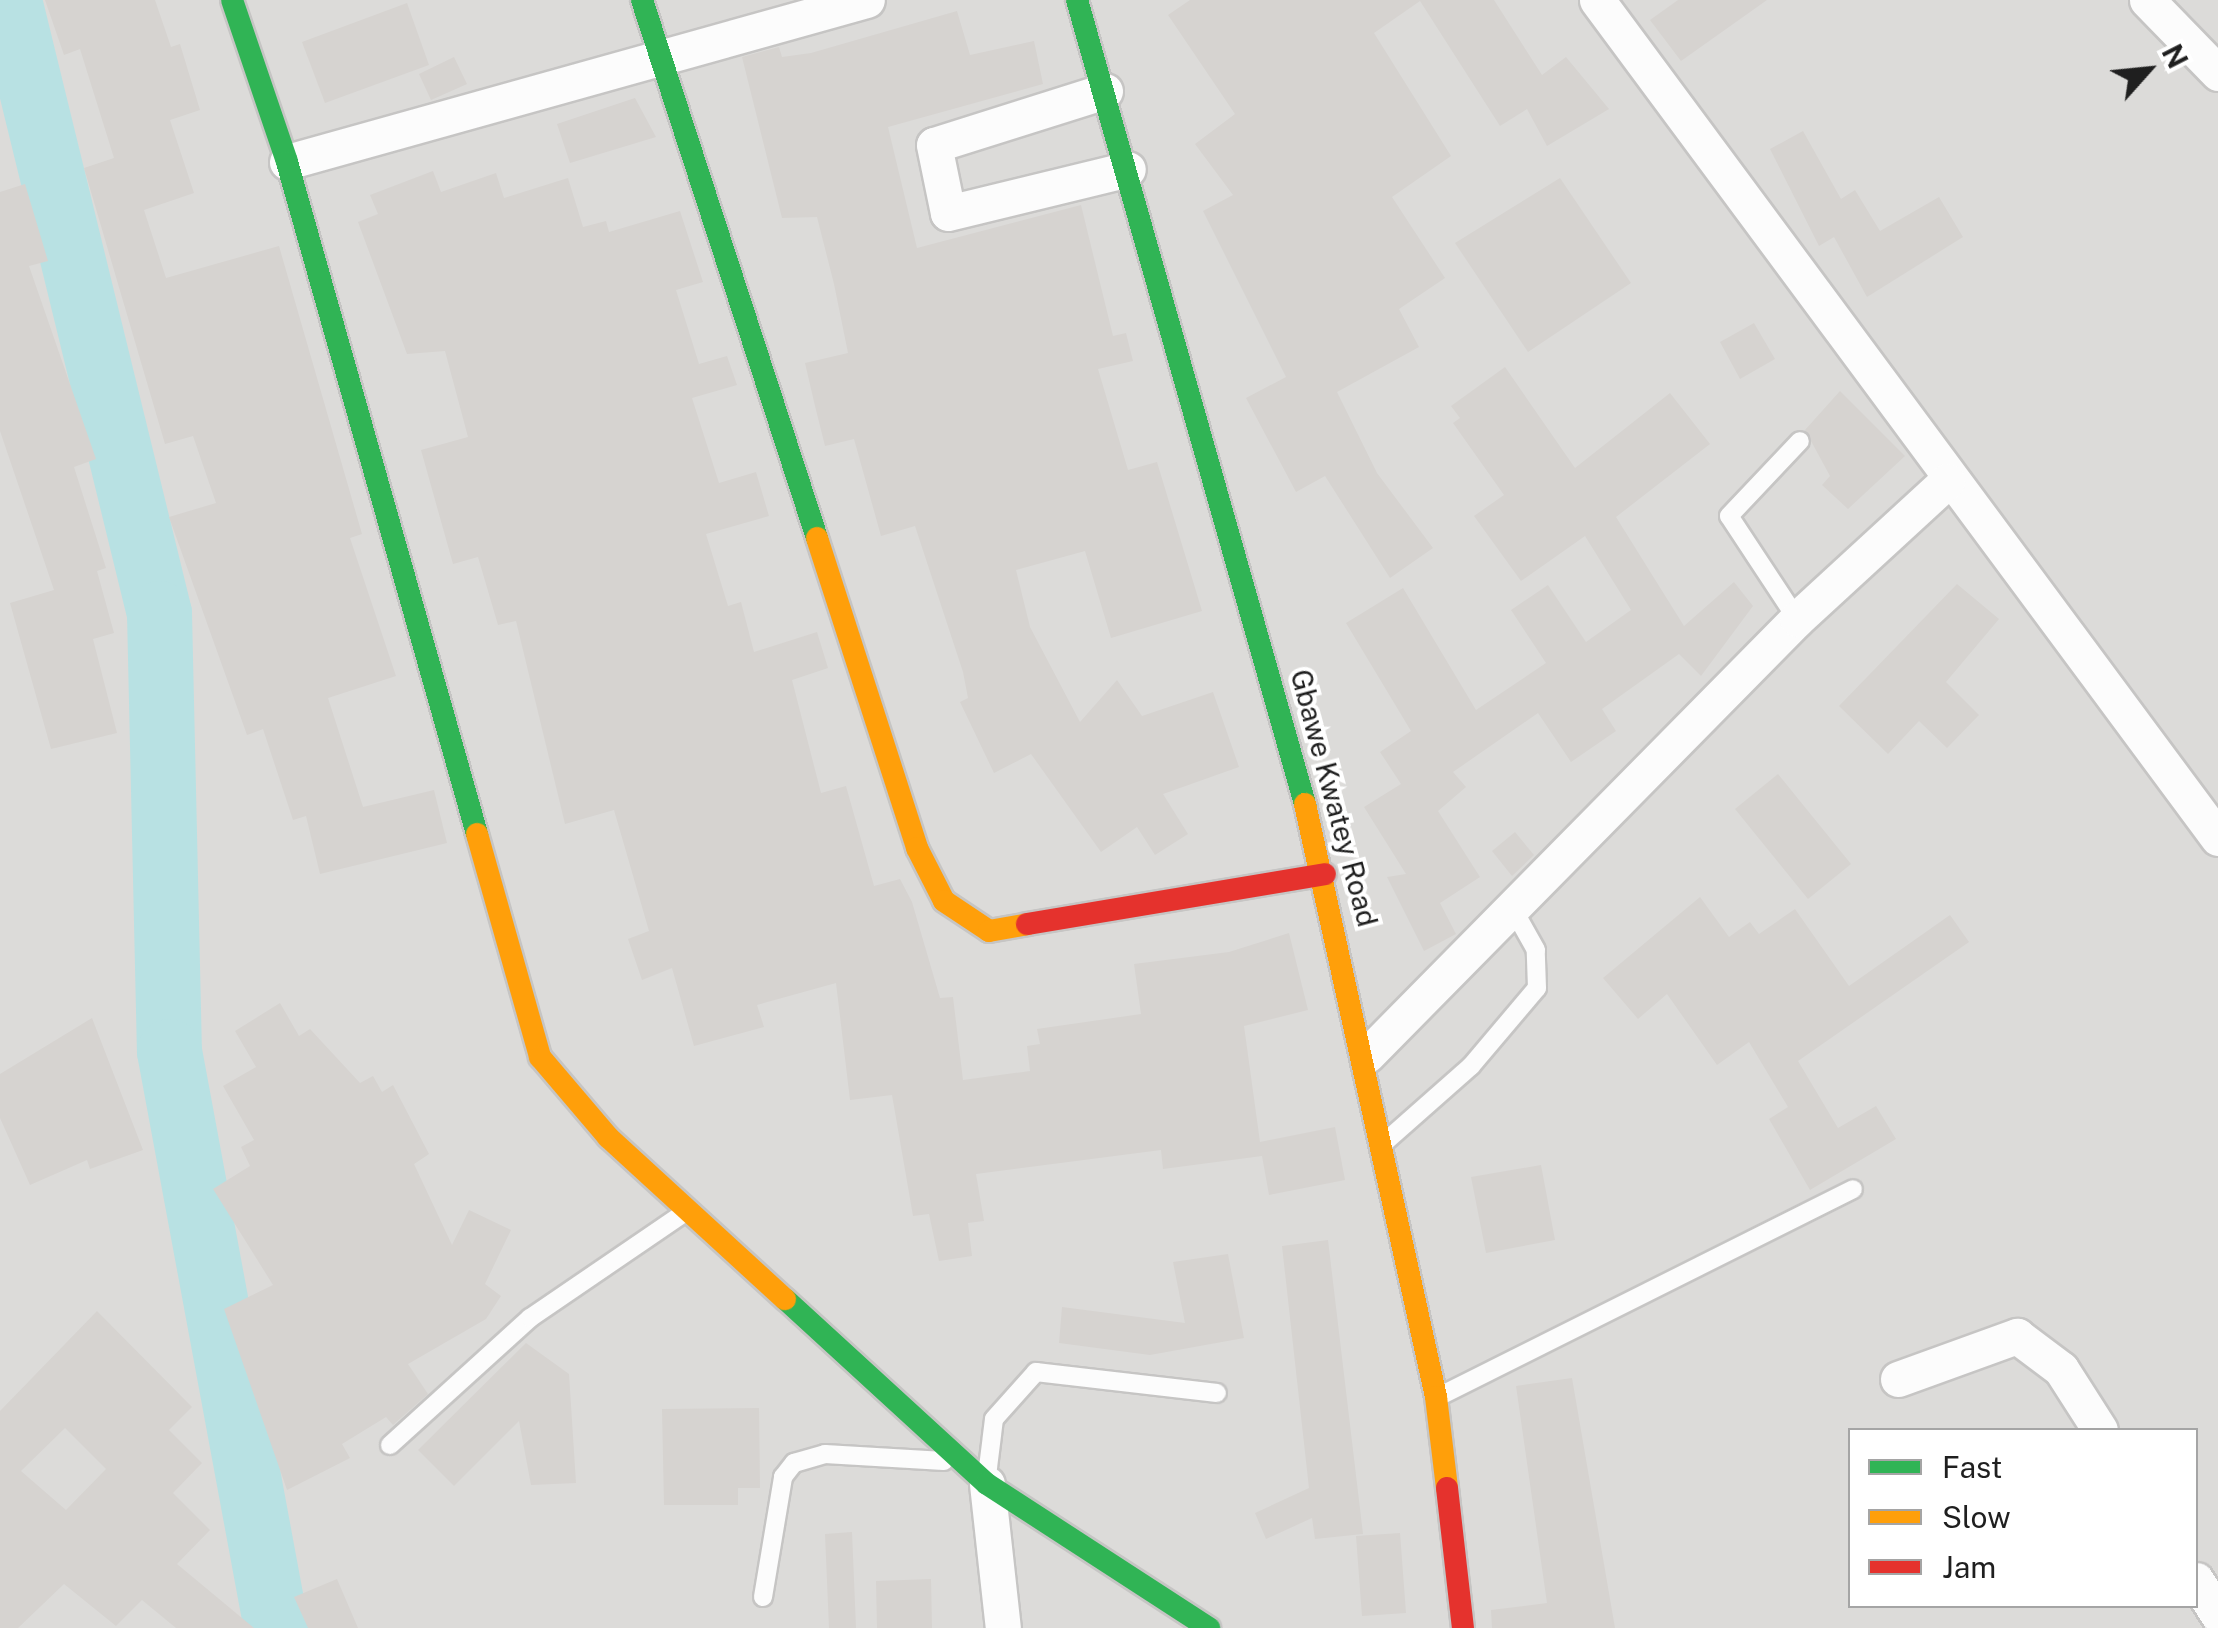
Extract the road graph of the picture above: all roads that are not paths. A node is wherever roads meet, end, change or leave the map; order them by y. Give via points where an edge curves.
1 (232, 0) edge
2 (642, 0) edge
3 (867, 0) edge
4 (1077, 0) edge
5 (1597, 0) edge
6 (2147, 0) edge
7 (657, 54) junction
8 (2218, 72) edge
9 (1105, 92) junction
10 (287, 162) junction
11 (1128, 169) junction
12 (1800, 440) dead end
13 (1948, 480) junction
14 (1797, 619) junction
15 (2218, 838) edge
16 (1325, 874) junction
17 (1513, 910) junction
18 (1367, 1055) junction
19 (1385, 1142) junction
20 (1853, 1190) dead end
21 (690, 1210) junction
22 (1898, 1379) dead end
23 (1218, 1393) dead end
24 (1436, 1397) junction
25 (2099, 1428) edge
26 (390, 1446) dead end
27 (976, 1473) junction
28 (2198, 1583) edge
29 (763, 1597) dead end
30 (2218, 1616) edge
31 (1003, 1628) edge
32 (1209, 1628) edge
33 (1463, 1628) edge

1 - 10 street
2 - 7 street
3 - 7 street
4 - 9 street, Gbawe Kwatey Road
5 - 13 street
6 - 8 street
7 - 10 street
7 - 16 street via 917,848 944,901 989,931
9 - 11 street, Gbawe Kwatey Road
9 - 11 street via 934,144 948,213
10 - 21 street via 521,1009 560,1088
11 - 16 street, Gbawe Kwatey Road
12 - 14 lane via 1729,516
13 - 14 street
13 - 15 street
14 - 17 street
16 - 18 street, Gbawe Kwatey Road
17 - 18 street
17 - 19 lane via 1536,950 1537,988 1471,1066
18 - 19 street, Gbawe Kwatey Road
19 - 24 street, Gbawe Kwatey Road
20 - 24 lane
21 - 26 lane via 530,1318
21 - 27 street
22 - 25 street via 2017,1336 2061,1370
23 - 27 lane via 1036,1372 994,1419
24 - 33 street, Gbawe Kwatey Road
27 - 29 lane via 825,1454 794,1463 783,1476
27 - 31 street
27 - 32 street
28 - 30 street

